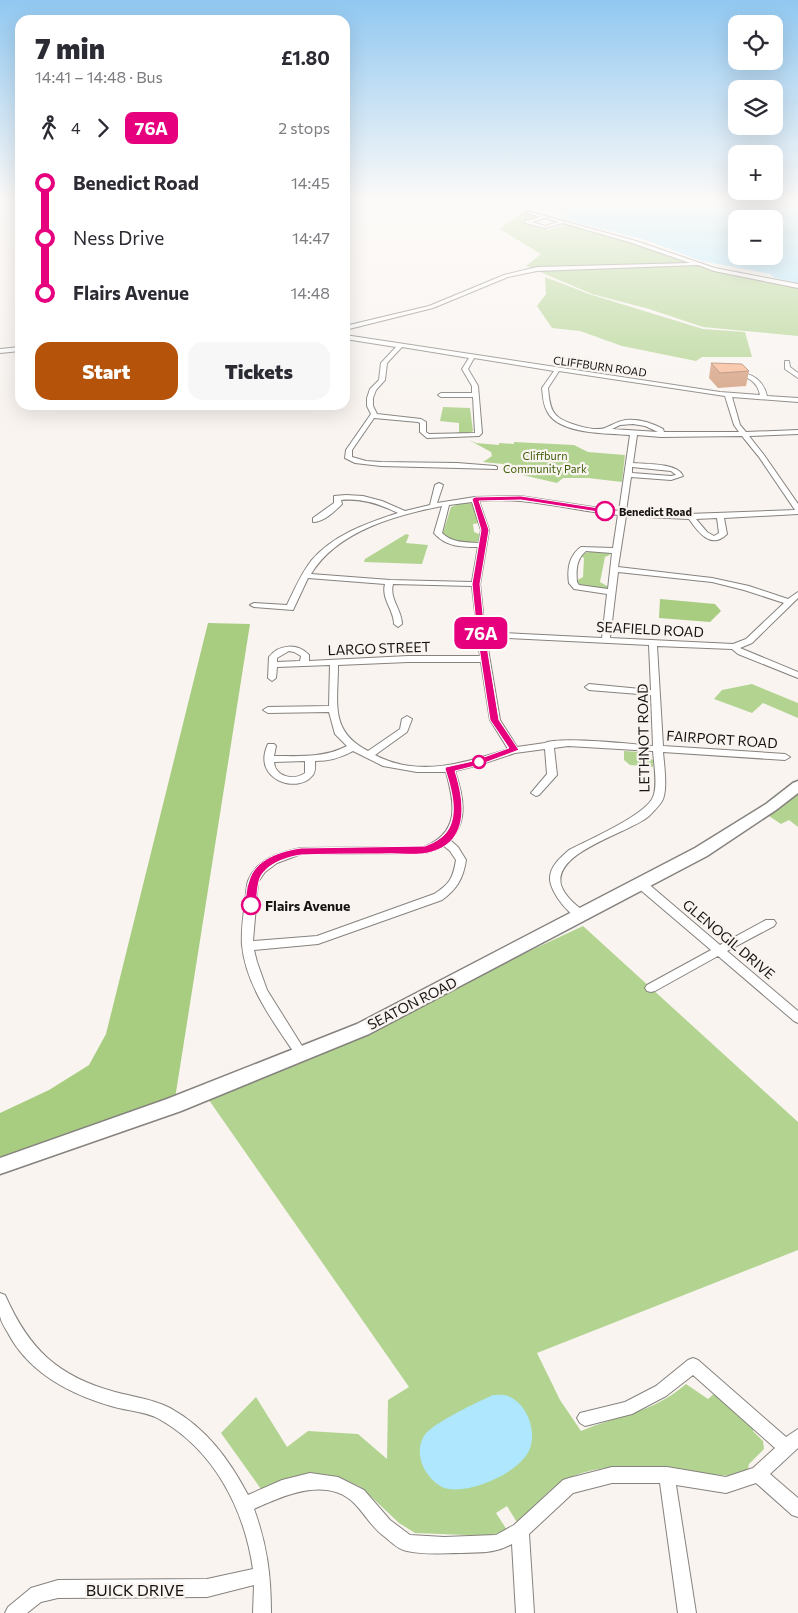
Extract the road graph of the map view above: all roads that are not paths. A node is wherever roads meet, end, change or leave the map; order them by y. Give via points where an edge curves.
1 (509, 275) edge
2 (742, 275) edge
3 (798, 286) edge
4 (350, 327) edge
5 (350, 339) edge
6 (400, 346) junction
7 (15, 350) edge
8 (0, 351) edge
9 (472, 357) junction
10 (786, 362) dead end
11 (557, 370) junction
12 (727, 372) edge
13 (797, 374) edge
14 (443, 387) dead end
15 (476, 395) junction
16 (728, 395) junction
17 (764, 398) junction
18 (798, 400) edge
19 (372, 416) junction
20 (605, 431) junction
21 (798, 432) edge
22 (634, 433) junction
23 (661, 434) junction
24 (744, 434) junction
25 (629, 465) junction
26 (495, 468) dead end
27 (628, 475) junction
28 (439, 485) dead end
29 (475, 499) junction
30 (446, 503) junction
31 (433, 506) junction
32 (798, 510) edge
33 (404, 513) junction
34 (622, 513) junction
35 (691, 516) junction
36 (720, 516) junction
37 (316, 520) dead end
38 (482, 545) junction
39 (617, 551) junction
40 (614, 569) junction
41 (307, 576) junction
42 (390, 582) junction
43 (476, 584) junction
44 (611, 592) junction
45 (798, 594) edge
46 (789, 602) junction
47 (254, 605) dead end
48 (398, 624) dead end
49 (481, 634) junction
50 (606, 640) junction
51 (653, 644) junction
52 (734, 647) junction
53 (485, 659) junction
54 (304, 664) junction
55 (334, 664) junction
56 (273, 665) junction
57 (798, 675) edge
58 (272, 678) dead end
59 (589, 687) dead end
60 (656, 693) junction
61 (333, 709) junction
62 (268, 710) dead end
63 (407, 719) dead end
64 (550, 744) junction
65 (271, 746) dead end
66 (353, 747) junction
67 (658, 748) junction
68 (514, 750) junction
69 (368, 756) junction
70 (785, 757) dead end
71 (310, 758) junction
72 (270, 759) junction
73 (450, 769) junction
74 (798, 786) edge
75 (536, 793) dead end
76 (444, 841) junction
77 (641, 884) junction
78 (582, 916) junction
79 (770, 923) dead end
80 (248, 946) junction
81 (719, 951) junction
82 (651, 988) dead end
83 (798, 1018) edge
84 (300, 1054) junction
85 (0, 1166) edge
86 (0, 1300) edge
87 (585, 1418) dead end
88 (792, 1442) edge
89 (758, 1474) junction
90 (667, 1475) junction
91 (244, 1506) junction
92 (798, 1509) edge
93 (520, 1531) junction
94 (262, 1575) junction
95 (14, 1613) edge
96 (262, 1613) edge
97 (525, 1613) edge
98 (687, 1613) edge

1 - 4 street via 430,307
2 - 3 street
5 - 6 street, CLIFFBURN ROAD
6 - 9 street, CLIFFBURN ROAD
6 - 19 street via 384,363 382,380 373,389 370,398
7 - 8 street
9 - 11 street, CLIFFBURN ROAD
9 - 15 street via 465,369 475,386
10 - 13 street via 787,368
11 - 16 street, CLIFFBURN ROAD
11 - 20 street via 545,388 548,410 563,423
12 - 17 street via 749,375 762,388
14 - 15 street via 440,398
15 - 19 street via 479,433 472,436 427,436 423,432 423,422 419,420
16 - 17 street, CLIFFBURN ROAD
16 - 24 street via 736,425
17 - 18 street, CLIFFBURN ROAD
19 - 26 street via 349,450 348,458 352,462 477,464
20 - 22 street
20 - 23 street via 612,425 641,422 661,430
21 - 24 street
22 - 23 street
22 - 25 street
23 - 24 street
24 - 32 street
25 - 27 street
25 - 27 street via 673,470 679,474 671,478
27 - 34 street
28 - 31 street
29 - 30 street
29 - 34 street via 521,498
29 - 38 street via 485,530
30 - 31 street
30 - 38 street via 438,533 443,540
31 - 33 street
32 - 36 street
33 - 37 street via 378,502 351,496 338,498 338,504
33 - 41 street via 341,541 316,562
34 - 35 street
34 - 39 street
35 - 36 street
35 - 36 street via 702,532 714,538 723,534
38 - 43 street
39 - 40 street
39 - 44 street via 579,551 572,578 577,587
40 - 44 street
40 - 46 street via 712,580
41 - 42 street
41 - 47 street via 290,608
42 - 43 street
42 - 48 street via 388,595
43 - 49 street
44 - 50 street
45 - 46 street
46 - 52 street via 749,641
49 - 50 street, SEAFIELD ROAD
49 - 53 street
50 - 51 street, SEAFIELD ROAD
51 - 52 street, SEAFIELD ROAD
51 - 60 street, LETHNOT ROAD
52 - 57 street
53 - 55 street, LARGO STREET via 408,659
53 - 68 street via 495,720
54 - 55 street, LARGO STREET
54 - 56 street, LARGO STREET
54 - 56 street via 305,656 291,648 277,653 273,657
55 - 61 street
56 - 58 street
59 - 60 street
60 - 67 street, LETHNOT ROAD
61 - 62 street
61 - 66 street via 340,734
63 - 69 street via 404,730
64 - 67 street, FAIRPORT ROAD
64 - 68 street, FAIRPORT ROAD
64 - 75 street via 552,775
65 - 72 street
66 - 69 street, FAIRPORT ROAD
66 - 71 street via 338,755
67 - 70 street, FAIRPORT ROAD
67 - 78 street, LETHNOT ROAD via 660,789 652,807 635,820 574,852 556,869 556,890
68 - 73 street, FAIRPORT ROAD
69 - 73 street, FAIRPORT ROAD via 383,763 417,769
71 - 72 street
71 - 72 street via 307,776 293,780 273,774
73 - 76 street via 457,791 458,816 454,830
74 - 77 street, SEATON ROAD via 701,852
76 - 80 street via 426,850 301,851 269,862 256,874 253,882
76 - 80 street via 462,860 458,879 451,889 438,897 318,940
77 - 78 street, SEATON ROAD
77 - 81 street, GLENOGIL DRIVE
78 - 84 street, SEATON ROAD via 363,1029
79 - 81 street
80 - 84 street via 262,994
81 - 82 street
81 - 83 street, GLENOGIL DRIVE
84 - 85 street, SEATON ROAD via 174,1105
86 - 91 street via 22,1342 66,1381 89,1391 145,1406 190,1431 231,1480
87 - 88 street via 627,1409 661,1390 693,1365
88 - 89 street
89 - 90 street via 726,1485
89 - 92 street
90 - 93 street via 612,1475 569,1486
90 - 98 street
91 - 93 street via 282,1488 310,1481 338,1485 358,1496 384,1526 407,1542 444,1545 497,1543
91 - 94 street via 253,1528
93 - 97 street
94 - 95 street, BUICK DRIVE via 207,1588 58,1589 37,1594
94 - 96 street

